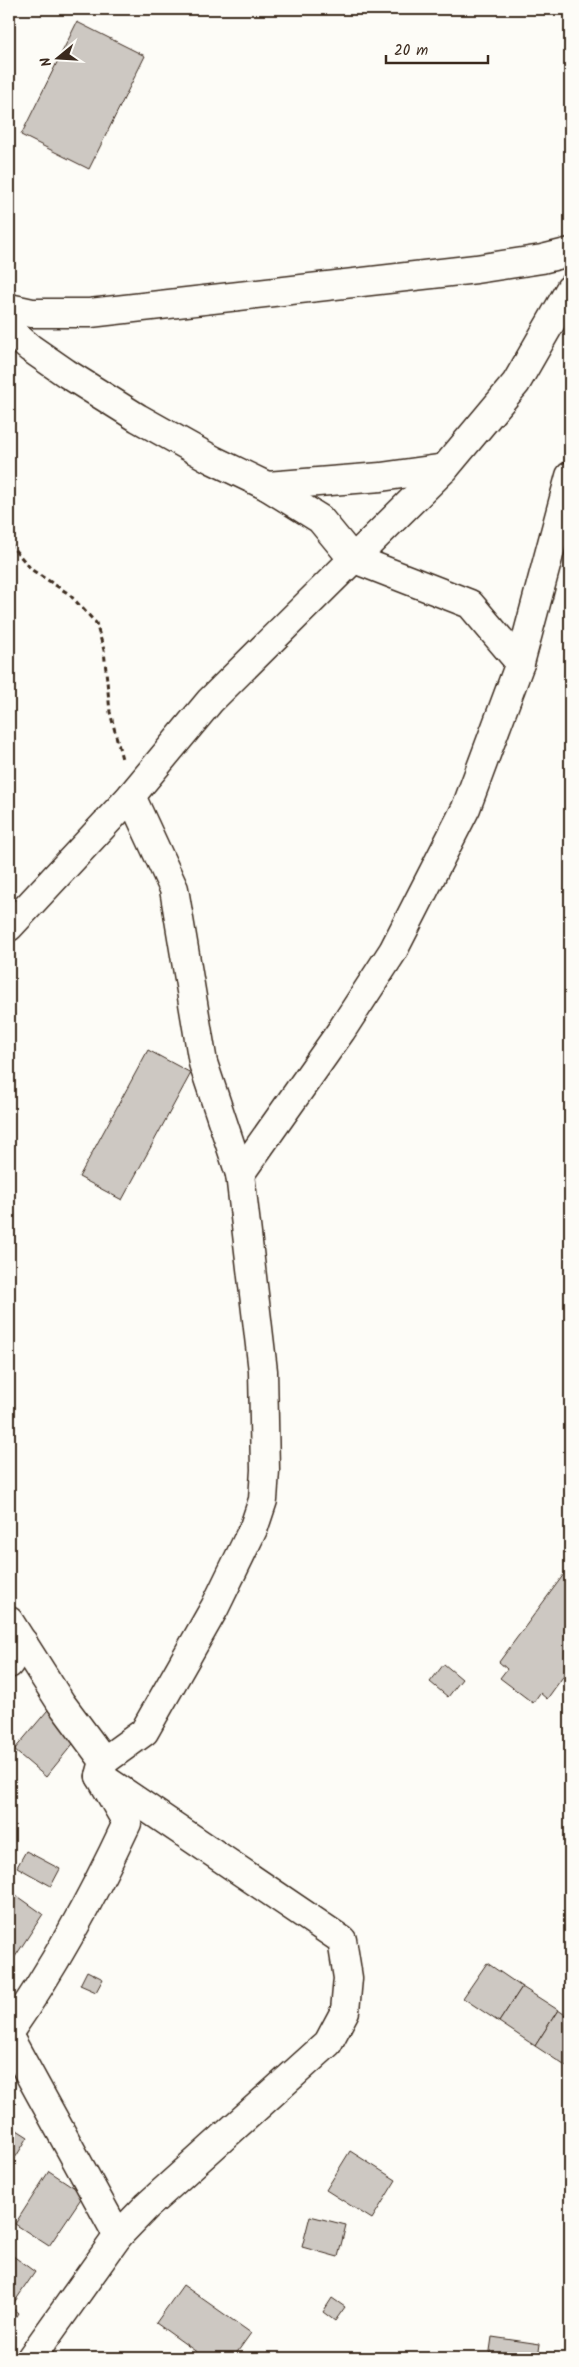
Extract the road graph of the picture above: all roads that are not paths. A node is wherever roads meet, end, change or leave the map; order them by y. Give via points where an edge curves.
1 (570, 252) edge
2 (570, 289) edge
3 (9, 308) edge
4 (9, 330) edge
5 (445, 468) junction
6 (570, 476) edge
7 (267, 486) junction
8 (352, 558) junction
9 (520, 663) junction
10 (131, 796) junction
11 (9, 927) edge
12 (240, 1174) junction
13 (14, 1642) edge
14 (102, 1768) junction
15 (9, 2032) edge
16 (9, 2037) edge
17 (118, 2236) junction
18 (31, 2358) edge

1 - 3 street via 476,269 90,313 32,312
2 - 5 street via 516,383
4 - 7 street via 66,373 138,418
5 - 7 street via 381,477
5 - 8 street
6 - 9 street
7 - 8 street via 320,519
8 - 9 street via 470,604
8 - 10 street via 210,700
9 - 12 street via 466,808 393,951
10 - 11 street
10 - 12 street via 174,889 203,1063
12 - 14 street via 262,1371 266,1470 263,1500 254,1527 215,1607 144,1732
13 - 14 street via 61,1703
14 - 15 street via 127,1823 96,1889 37,1991
14 - 17 street via 342,1940 348,1978 345,2011 328,2043
16 - 17 street
17 - 18 street

